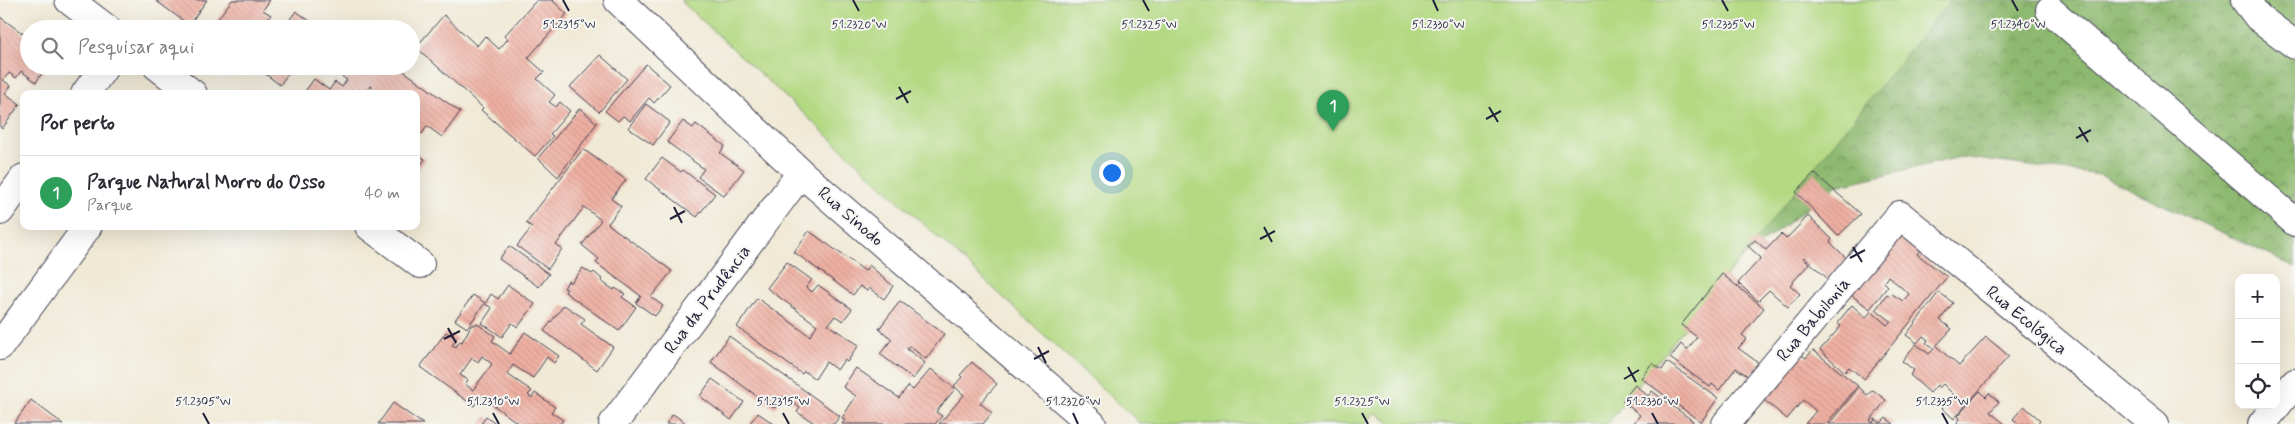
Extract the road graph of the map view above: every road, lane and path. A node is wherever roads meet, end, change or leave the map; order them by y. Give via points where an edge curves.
1 (69, 0) edge
2 (618, 0) edge
3 (2245, 0) edge
4 (2050, 10) dead end
5 (95, 20) edge
6 (2295, 45) edge
7 (99, 75) edge
8 (168, 75) edge
9 (88, 90) edge
10 (187, 90) edge
11 (801, 173) junction
12 (20, 184) edge
13 (0, 211) edge
14 (1900, 215) joint
15 (2295, 222) edge
16 (85, 230) edge
17 (374, 230) edge
18 (420, 264) dead end
19 (0, 346) edge
20 (2295, 383) edge
21 (1739, 420) edge
22 (613, 424) edge
23 (1092, 424) edge
24 (2154, 424) edge
25 (2262, 424) edge

1 - 5 street
2 - 11 street, Rua Sinodo
3 - 6 street via 2258,16
4 - 15 street
7 - 9 street
8 - 10 street
11 - 22 street, Rua da Prudência
11 - 23 street, Rua Sinodo
12 - 13 street
14 - 21 street, Rua Babilonia
14 - 24 street, Rua Ecológica
16 - 19 street
17 - 18 street
20 - 25 street

